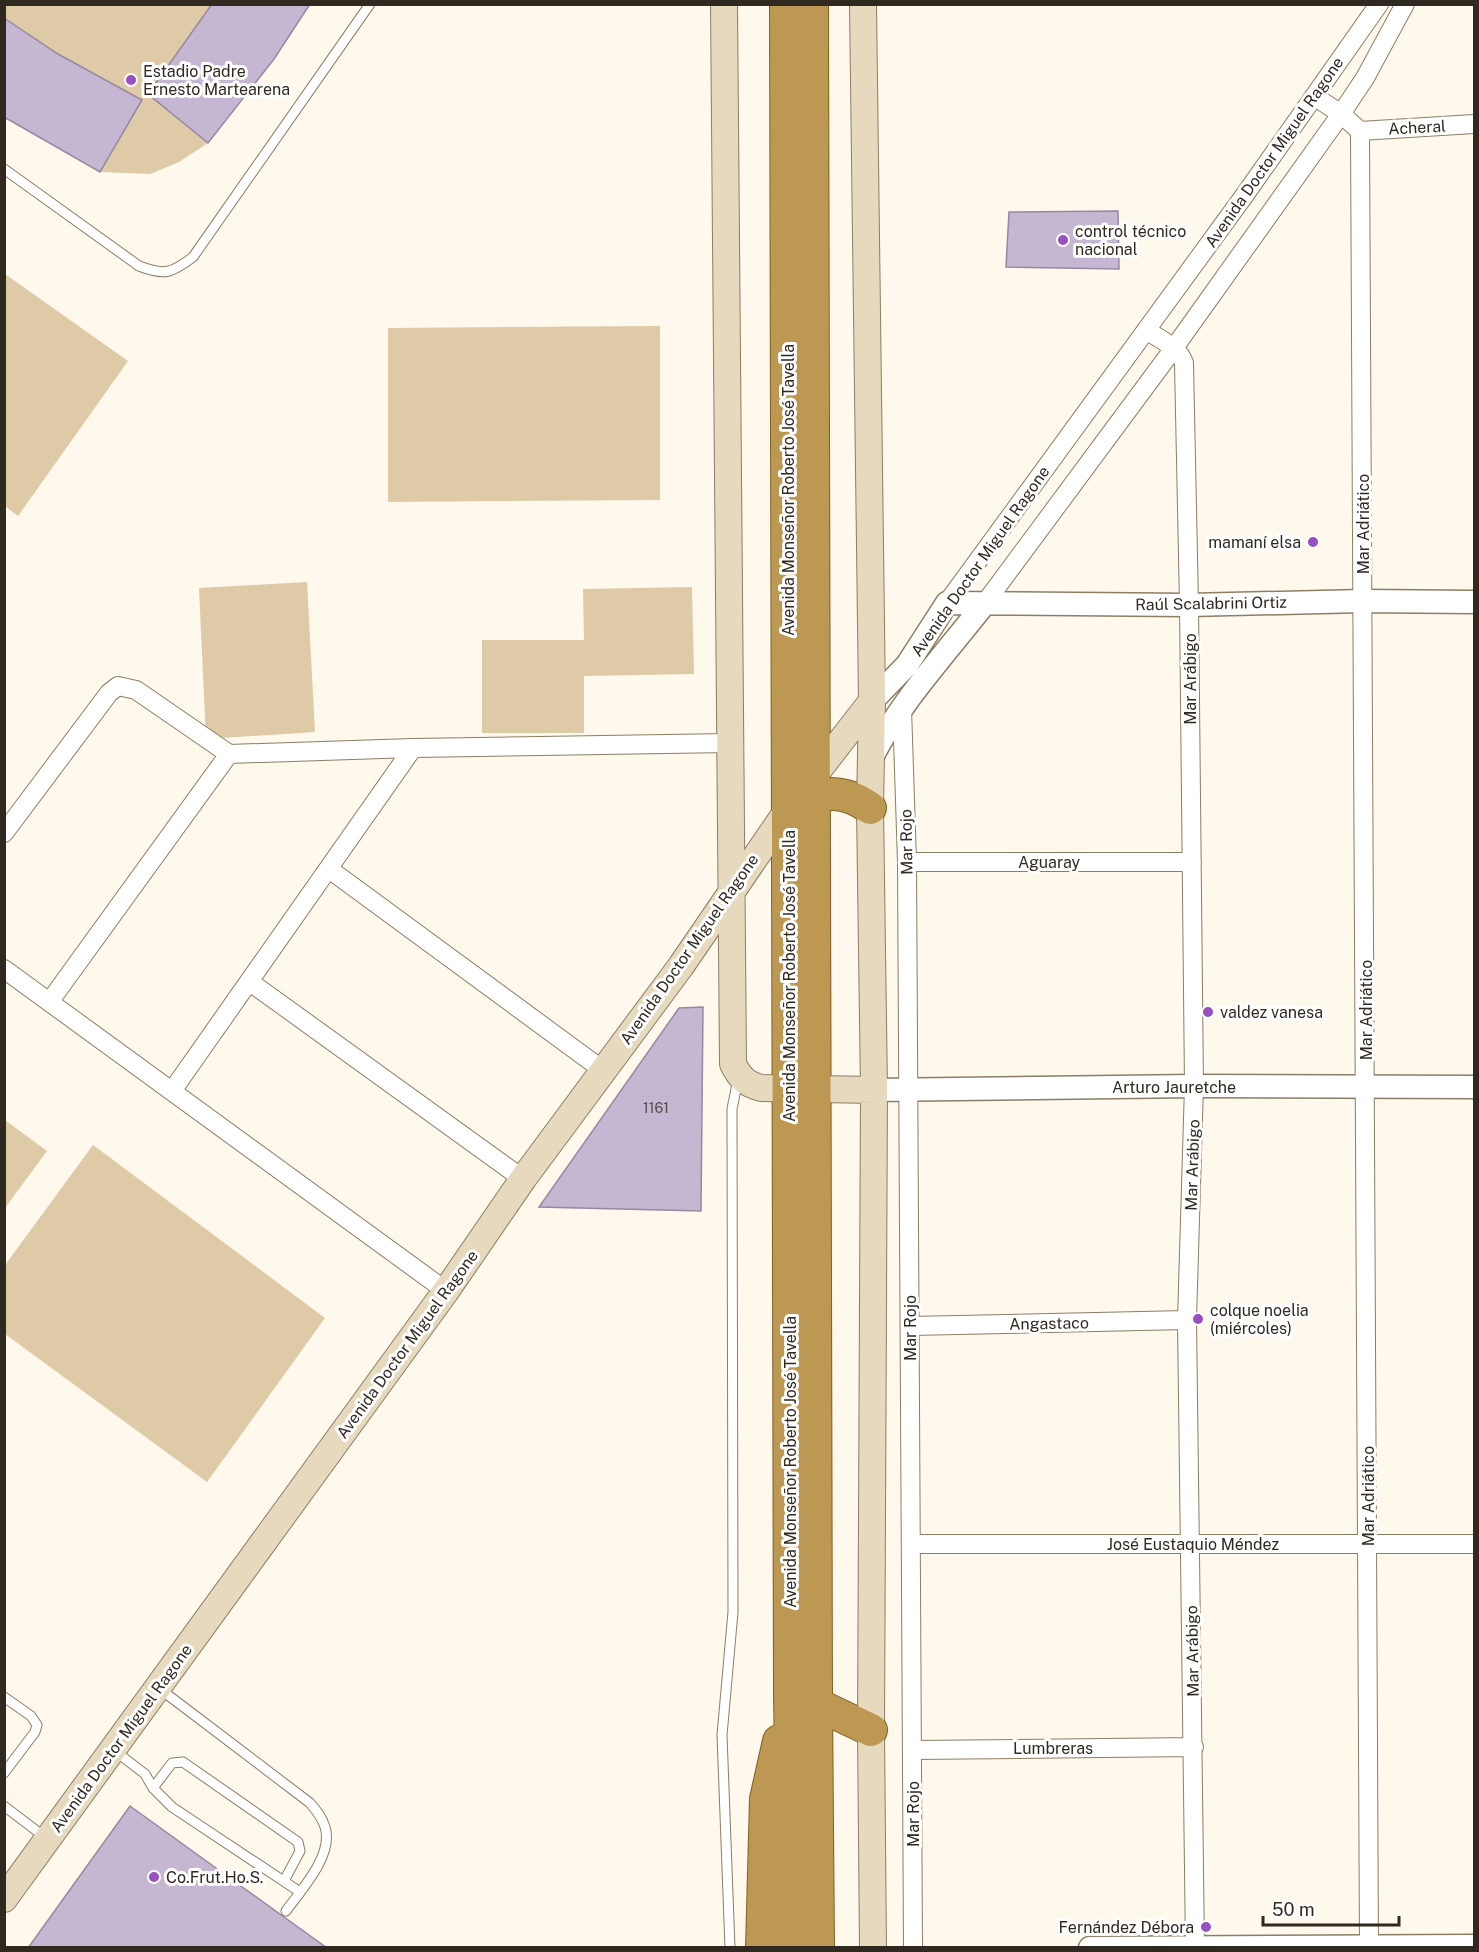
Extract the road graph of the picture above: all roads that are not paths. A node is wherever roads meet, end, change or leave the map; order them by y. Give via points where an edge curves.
1 (370, 4) edge
2 (724, 4) edge
3 (786, 4) edge
4 (812, 4) edge
5 (863, 4) edge
6 (1379, 4) edge
7 (1405, 4) edge
8 (1314, 96) junction
9 (1341, 114) junction
10 (1474, 124) edge
11 (1360, 131) junction
12 (4, 170) edge
13 (1146, 330) junction
14 (1174, 348) junction
15 (1364, 601) junction
16 (1474, 602) edge
17 (947, 603) junction
18 (985, 603) junction
19 (1189, 604) junction
20 (872, 701) junction
21 (902, 708) junction
22 (730, 742) junction
23 (413, 748) junction
24 (229, 754) junction
25 (872, 757) junction
26 (806, 792) junction
27 (870, 808) junction
28 (4, 833) edge
29 (907, 862) junction
30 (1192, 862) junction
31 (329, 869) junction
32 (731, 891) junction
33 (681, 966) junction
34 (4, 969) edge
35 (731, 970) junction
36 (250, 982) junction
37 (50, 1001) junction
38 (603, 1071) junction
39 (739, 1076) junction
40 (1194, 1086) junction
41 (1366, 1086) junction
42 (1474, 1087) edge
43 (802, 1090) junction
44 (874, 1090) junction
45 (909, 1090) junction
46 (172, 1091) junction
47 (523, 1179) junction
48 (446, 1291) junction
49 (1187, 1320) junction
50 (910, 1326) junction
51 (912, 1544) junction
52 (1368, 1544) junction
53 (1474, 1544) edge
54 (1190, 1545) junction
55 (158, 1688) junction
56 (4, 1697) edge
57 (803, 1699) junction
58 (872, 1730) junction
59 (1194, 1747) junction
60 (113, 1749) junction
61 (913, 1749) junction
62 (4, 1773) edge
63 (153, 1788) junction
64 (4, 1806) edge
65 (48, 1839) junction
66 (284, 1881) junction
67 (300, 1892) junction
68 (4, 1899) edge
69 (286, 1911) dead end
70 (1474, 1946) edge
71 (730, 1947) edge
72 (762, 1947) edge
73 (794, 1947) edge
74 (818, 1947) edge
75 (873, 1947) edge
76 (913, 1947) edge
77 (1090, 1947) edge
78 (1195, 1947) edge
79 (1369, 1947) edge

1 - 12 lane via 193,256 177,269 165,273 139,266
2 - 22 main road
3 - 26 highway, Avenida Monseñor Roberto José Tavella
4 - 26 highway, Avenida Monseñor Roberto José Tavella
5 - 20 main road
6 - 8 street, Avenida Doctor Miguel Ragone
7 - 9 street, Avenida Doctor Miguel Ragone
8 - 9 street
8 - 13 street, Avenida Doctor Miguel Ragone
9 - 11 street
9 - 14 street, Avenida Doctor Miguel Ragone
10 - 11 street, Acheral
11 - 15 street, Mar Adriático
13 - 14 street
13 - 17 street, Avenida Doctor Miguel Ragone
14 - 18 street, Avenida Doctor Miguel Ragone
14 - 19 street, Mar Arábigo via 1184,363
15 - 16 street, Raúl Scalabrini Ortiz
15 - 19 street, Raúl Scalabrini Ortiz
15 - 41 street, Mar Adriático
17 - 18 street, Raúl Scalabrini Ortiz
17 - 20 street, Avenida Doctor Miguel Ragone via 907,665
18 - 19 street, Raúl Scalabrini Ortiz
18 - 21 street, Avenida Doctor Miguel Ragone
19 - 30 street, Mar Arábigo
20 - 25 main road
20 - 26 main road, Avenida Doctor Miguel Ragone
21 - 25 street, Avenida Doctor Miguel Ragone
21 - 29 street, Mar Rojo
22 - 23 street
22 - 32 main road
23 - 24 street
23 - 31 street
24 - 28 street via 136,690 118,686 108,693
24 - 37 street
25 - 27 main road
26 - 27 highway via 845,795
26 - 32 main road, Avenida Doctor Miguel Ragone
26 - 43 highway, Avenida Monseñor Roberto José Tavella
27 - 44 main road
29 - 30 street, Aguaray
29 - 45 street, Mar Rojo
30 - 40 street, Mar Arábigo
31 - 36 street
31 - 38 street
32 - 33 main road, Avenida Doctor Miguel Ragone
32 - 35 main road
33 - 35 main road via 700,956 712,958
33 - 38 main road, Avenida Doctor Miguel Ragone
34 - 37 street
35 - 39 main road via 733,1064
36 - 46 street
36 - 47 street
37 - 46 street
38 - 47 main road, Avenida Doctor Miguel Ragone
39 - 43 main road via 747,1084 761,1088
39 - 71 lane via 732,1109 733,1612 722,1735
40 - 41 street, Arturo Jauretche
40 - 45 street, Arturo Jauretche
40 - 49 street, Mar Arábigo
41 - 42 street, Arturo Jauretche
41 - 52 street, Mar Adriático
43 - 44 main road
43 - 57 highway, Avenida Monseñor Roberto José Tavella
44 - 45 street, Arturo Jauretche
44 - 58 main road
45 - 50 street, Mar Rojo
46 - 48 street
47 - 48 main road, Avenida Doctor Miguel Ragone
48 - 55 main road, Avenida Doctor Miguel Ragone
49 - 50 street, Angastaco
49 - 54 street, Mar Arábigo
50 - 51 street, Mar Rojo
51 - 54 street, José Eustaquio Méndez
51 - 61 street, Mar Rojo
52 - 53 street, José Eustaquio Méndez
52 - 54 street, José Eustaquio Méndez
52 - 79 street, Mar Adriático
54 - 59 street, Mar Arábigo
55 - 60 main road, Avenida Doctor Miguel Ragone
55 - 67 lane via 310,1803 320,1815 327,1844
56 - 62 lane via 37,1725
57 - 58 highway
57 - 72 highway via 766,1799
57 - 73 highway, Avenida Monseñor Roberto José Tavella
57 - 74 highway, Avenida Monseñor Roberto José Tavella
58 - 75 main road
59 - 61 street, Lumbreras
59 - 78 street, Mar Arábigo
60 - 63 lane via 145,1774
60 - 65 main road, Avenida Doctor Miguel Ragone
61 - 76 street, Mar Rojo
63 - 66 lane via 172,1807
63 - 66 lane via 172,1763 183,1762 298,1842 300,1851
64 - 65 lane
65 - 68 main road, Avenida Doctor Miguel Ragone
66 - 67 lane
67 - 69 lane
70 - 79 street
77 - 78 street
78 - 79 street

